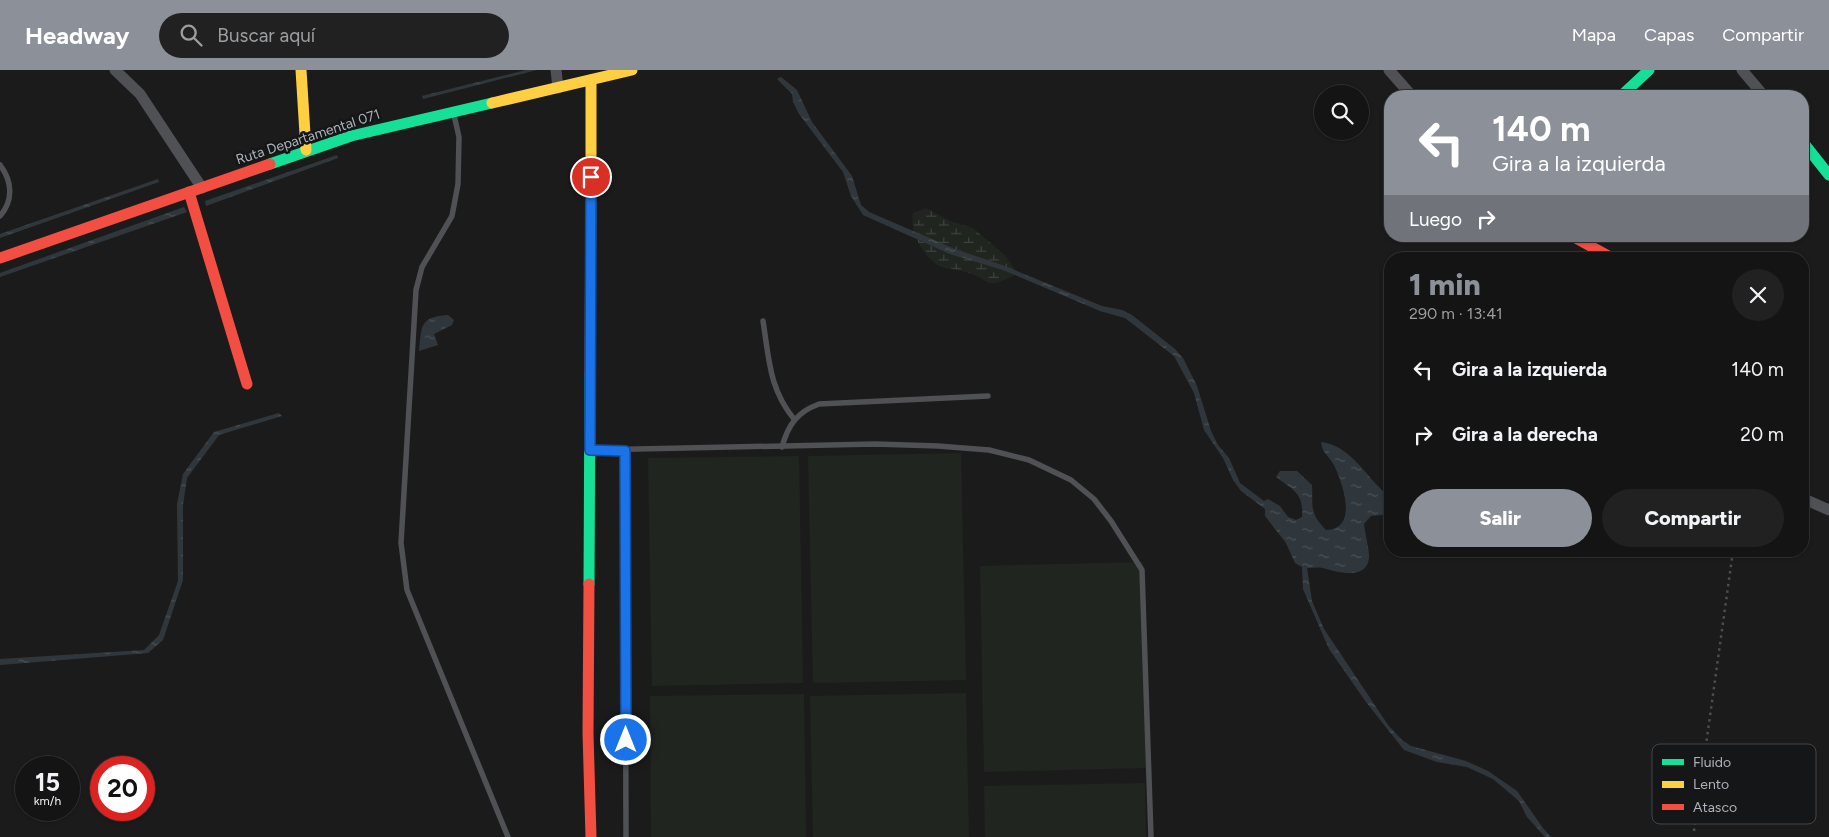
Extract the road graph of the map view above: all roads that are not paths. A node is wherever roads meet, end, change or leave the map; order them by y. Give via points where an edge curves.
1 (115, 70) edge
2 (301, 70) edge
3 (556, 70) edge
4 (632, 70) edge
5 (1389, 70) edge
6 (1649, 70) edge
7 (1742, 70) edge
8 (591, 80) junction
9 (558, 88) junction
10 (1407, 90) edge
11 (1627, 90) edge
12 (1759, 90) edge
13 (453, 110) junction
14 (306, 150) junction
15 (1809, 150) edge
16 (0, 165) edge
17 (1829, 175) edge
18 (202, 188) junction
19 (189, 192) junction
20 (0, 216) edge
21 (1583, 242) edge
22 (1601, 252) edge
23 (0, 258) edge
24 (763, 321) dead end
25 (247, 384) dead end
26 (988, 396) dead end
27 (794, 419) junction
28 (782, 447) junction
29 (590, 450) junction
30 (625, 451) junction
31 (1809, 501) edge
32 (1829, 510) edge
33 (508, 837) edge
34 (591, 837) edge
35 (626, 837) edge
36 (1151, 837) edge

1 - 18 street via 140,94
2 - 14 street
3 - 9 street
4 - 8 street, Ruta Departamental 071
5 - 10 street
6 - 11 street
7 - 12 street
8 - 9 street, Ruta Departamental 071
8 - 29 street
9 - 13 street, Ruta Departamental 071
13 - 14 street, Ruta Departamental 071
13 - 33 lane via 459,137 458,184 452,216 422,267 416,290 402,544 407,590
14 - 18 street, Ruta Departamental 071
15 - 17 street
16 - 20 lane via 9,180 10,196
18 - 19 street, Ruta Departamental 071
19 - 23 street, Ruta Departamental 071
19 - 25 street
21 - 22 street
24 - 27 lane via 774,388
26 - 27 lane via 819,404 805,409
27 - 28 lane
28 - 30 lane
28 - 36 lane via 875,444 988,450 1037,464 1072,480 1094,499 1142,570
29 - 30 lane
29 - 34 street via 588,733
30 - 35 lane
31 - 32 street

